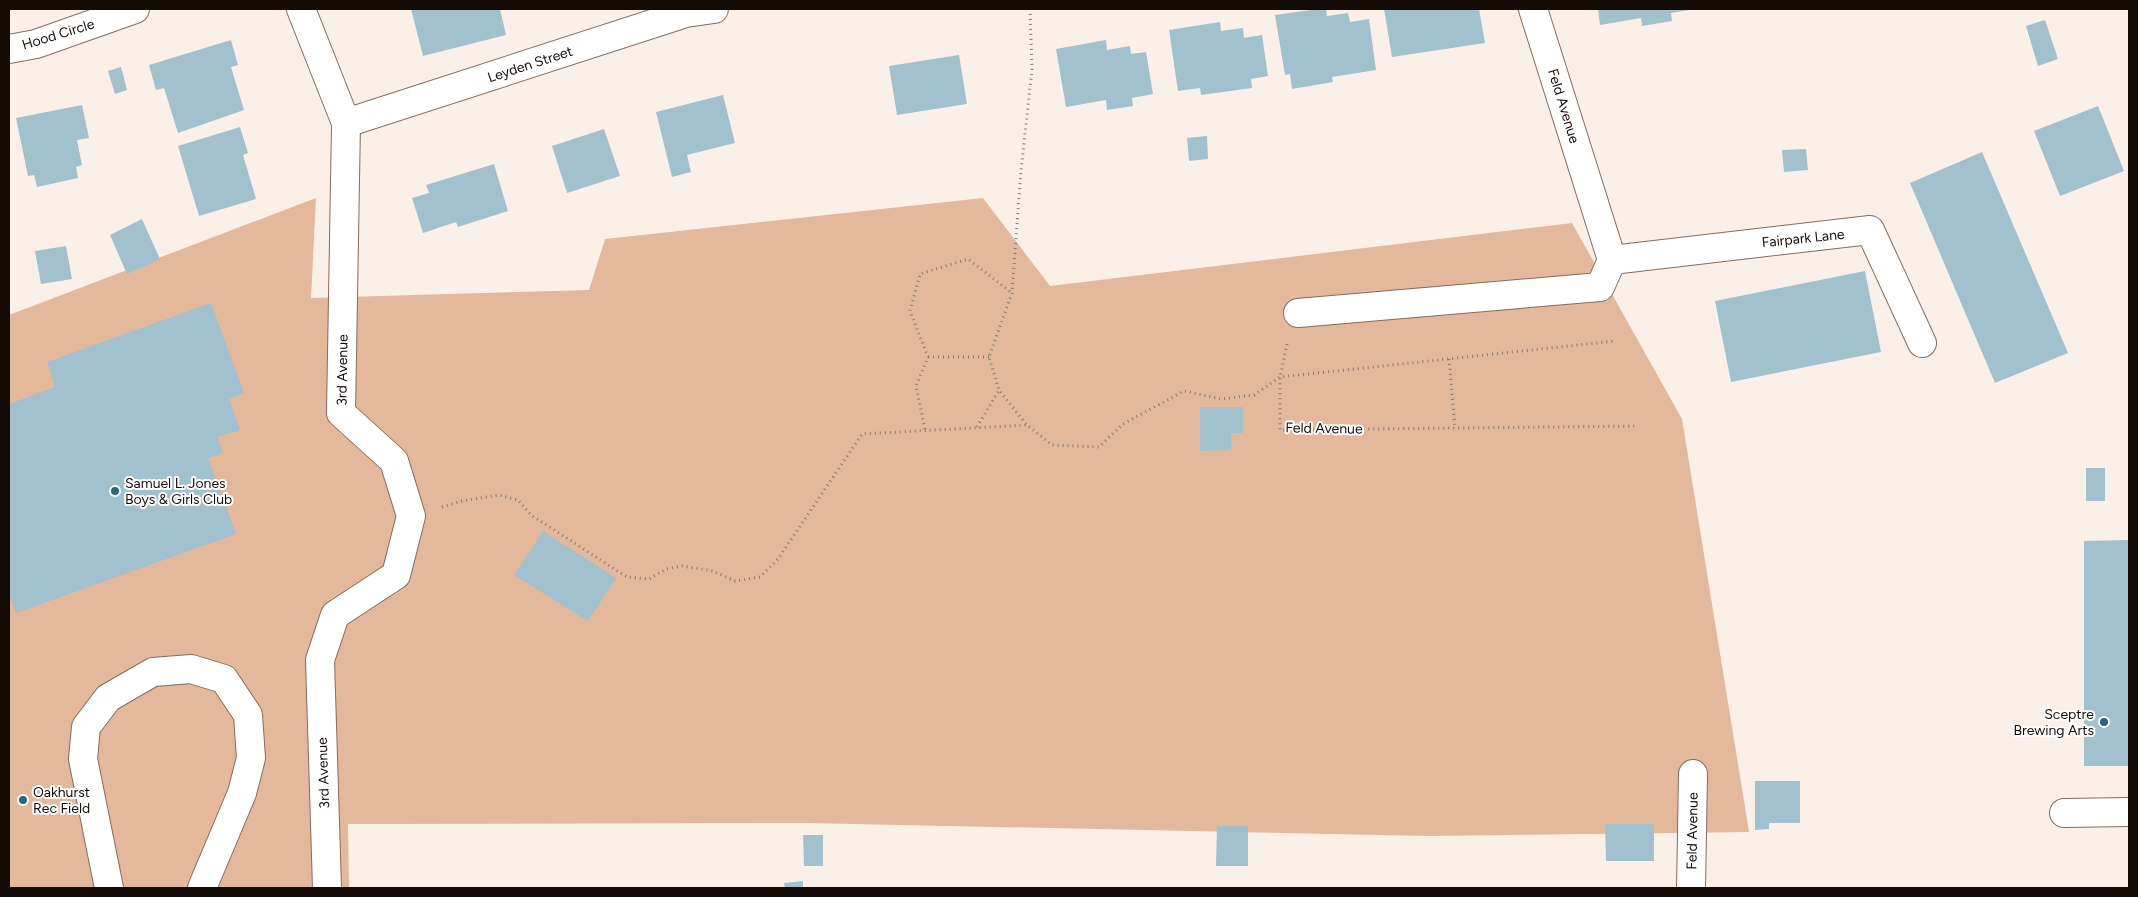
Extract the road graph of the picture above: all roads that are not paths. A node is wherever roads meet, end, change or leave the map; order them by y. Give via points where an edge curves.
1 (135, 9) edge
2 (301, 9) edge
3 (714, 9) edge
4 (1533, 9) edge
5 (9, 49) edge
6 (346, 123) junction
7 (1612, 260) junction
8 (1298, 313) road end
9 (1922, 343) dead end
10 (1693, 774) dead end
11 (2129, 812) edge
12 (2064, 813) dead end
13 (109, 888) edge
14 (202, 888) edge
15 (327, 888) edge
16 (1691, 888) edge

1 - 5 street, Hood Circle via 36,44
2 - 6 street, 3rd Avenue
3 - 6 street, Leyden Street via 686,14
4 - 7 street, Feld Avenue
6 - 15 street, 3rd Avenue via 341,413 394,461 411,516 396,575 335,616 320,660
7 - 8 street via 1600,287
7 - 9 street, Fairpark Lane via 1870,230
10 - 16 street, Feld Avenue
11 - 12 street
13 - 14 street via 83,759 86,727 108,698 153,672 191,669 224,679 248,715 251,758 242,794

